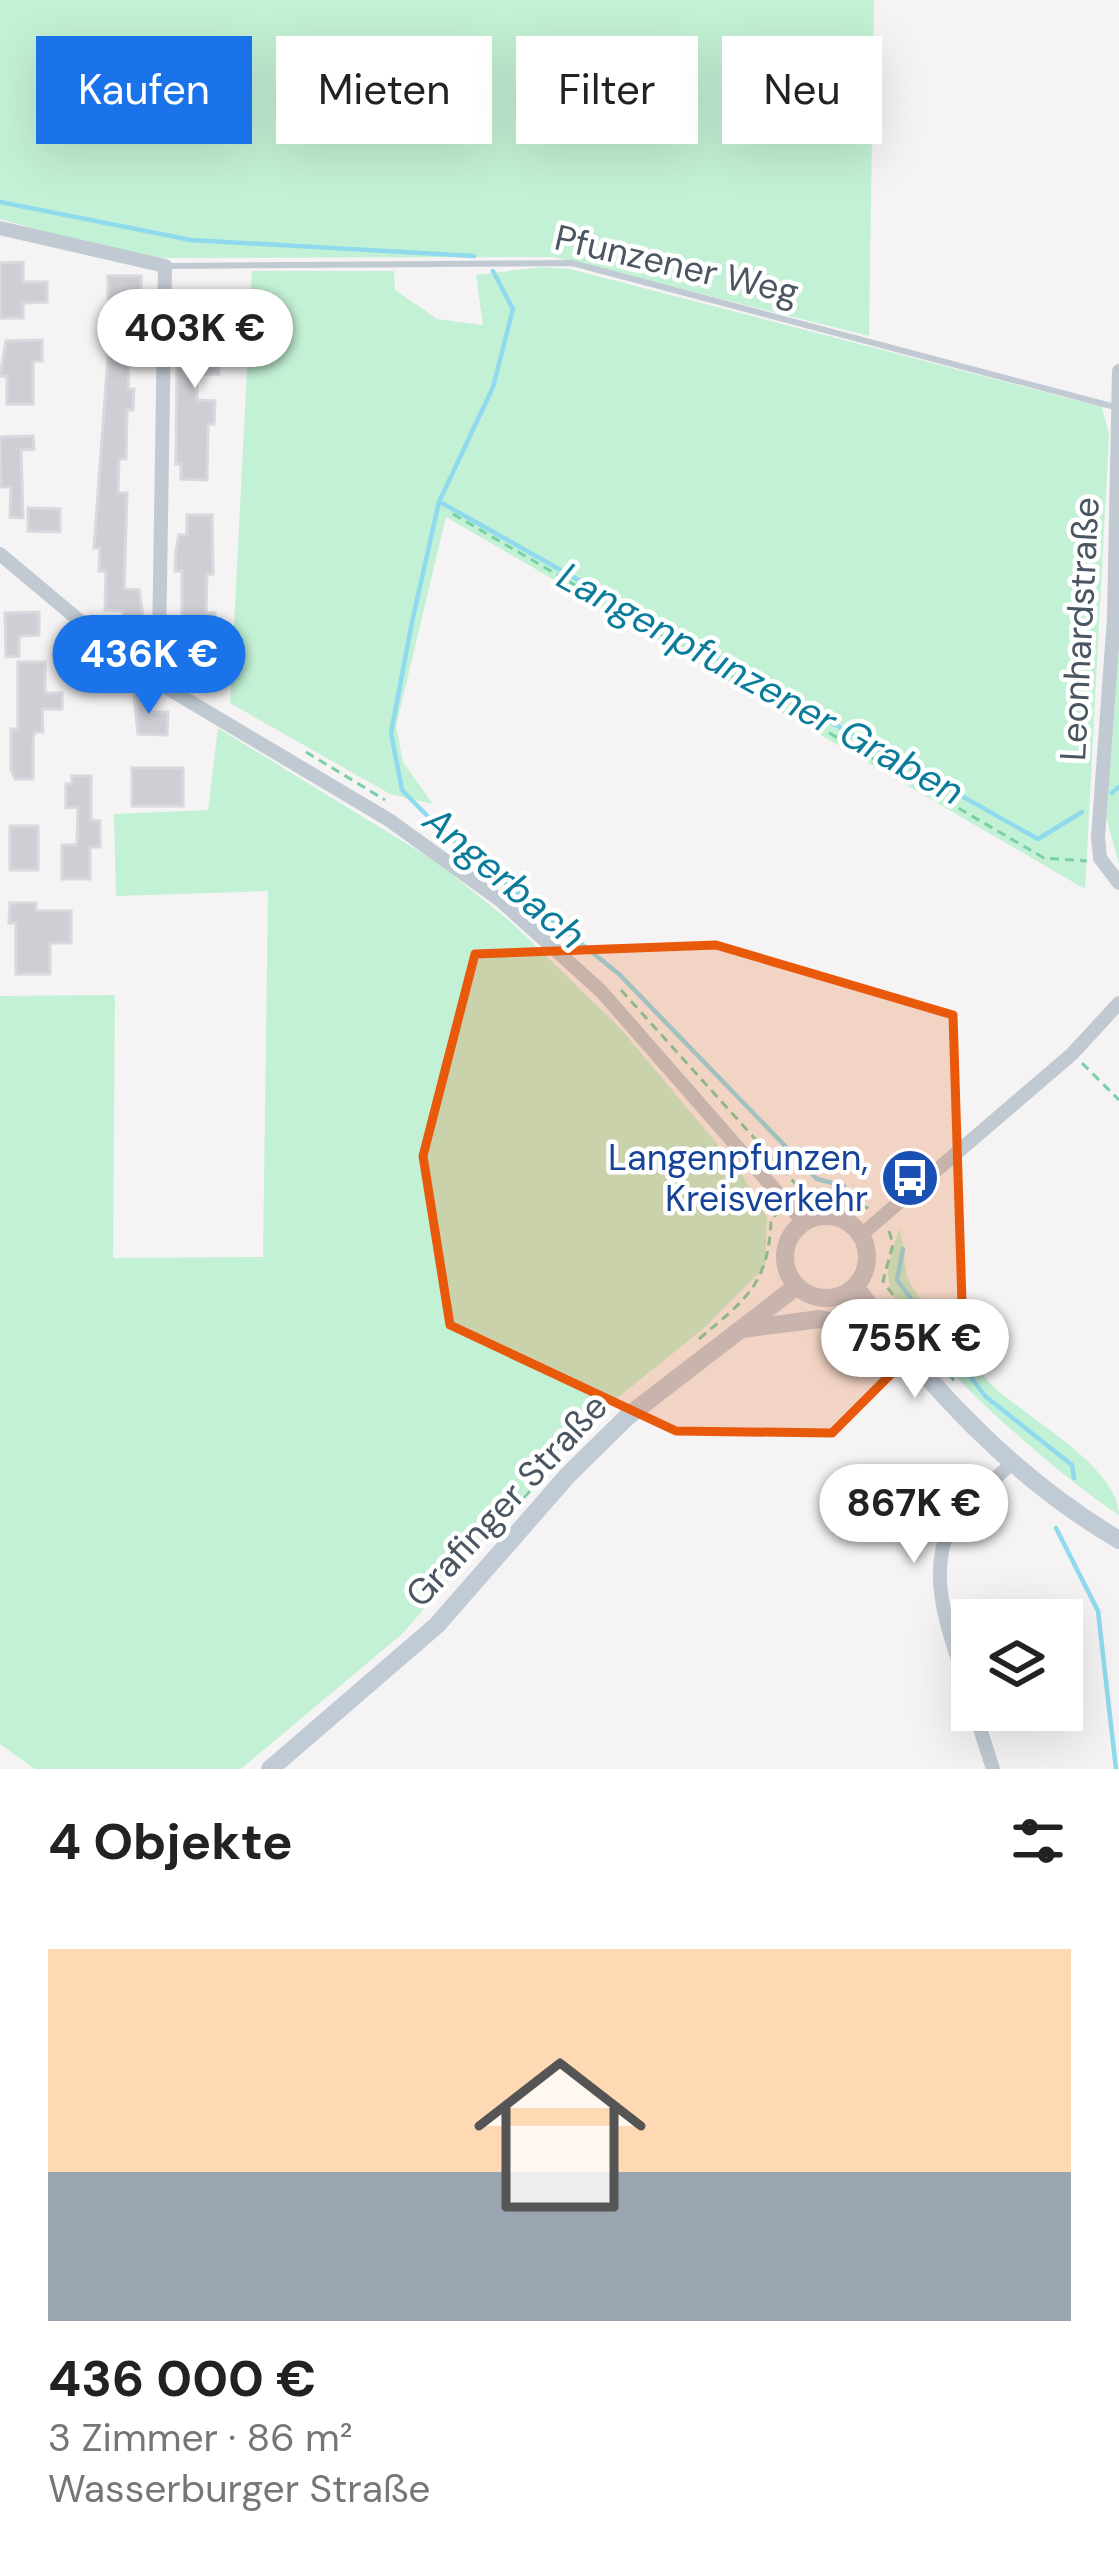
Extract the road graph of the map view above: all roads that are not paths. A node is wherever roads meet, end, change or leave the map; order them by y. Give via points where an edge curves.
1 (0, 228) edge
2 (165, 266) junction
3 (1119, 371) edge
4 (1119, 408) edge
5 (0, 554) edge
6 (142, 674) junction
7 (1119, 883) edge
8 (1119, 1003) edge
9 (804, 1223) junction
10 (861, 1235) junction
11 (797, 1286) junction
12 (855, 1286) junction
13 (735, 1321) junction
14 (891, 1335) junction
15 (1010, 1465) junction
16 (1119, 1540) edge
17 (951, 1630) edge
18 (981, 1731) edge
19 (270, 1769) edge
20 (993, 1769) edge

1 - 2 street, Pfunzener Weg
2 - 4 lane, Pfunzener Weg via 572,263
2 - 6 street via 159,646
3 - 4 street, Leonhardstraße
4 - 7 street, Leonhardstraße via 1100,858
5 - 6 street
6 - 9 street via 389,820 500,900 601,991
8 - 10 street via 1072,1054
9 - 10 main road via 841,1219
9 - 11 main road via 785,1253
10 - 12 main road via 867,1262
11 - 12 main road via 820,1298
11 - 13 main road, Grafinger Straße
12 - 14 main road
13 - 14 main road via 820,1319
13 - 19 main road, Grafinger Straße via 568,1474 437,1625
14 - 15 main road
15 - 16 main road
15 - 17 street via 961,1511 939,1554
18 - 20 street

